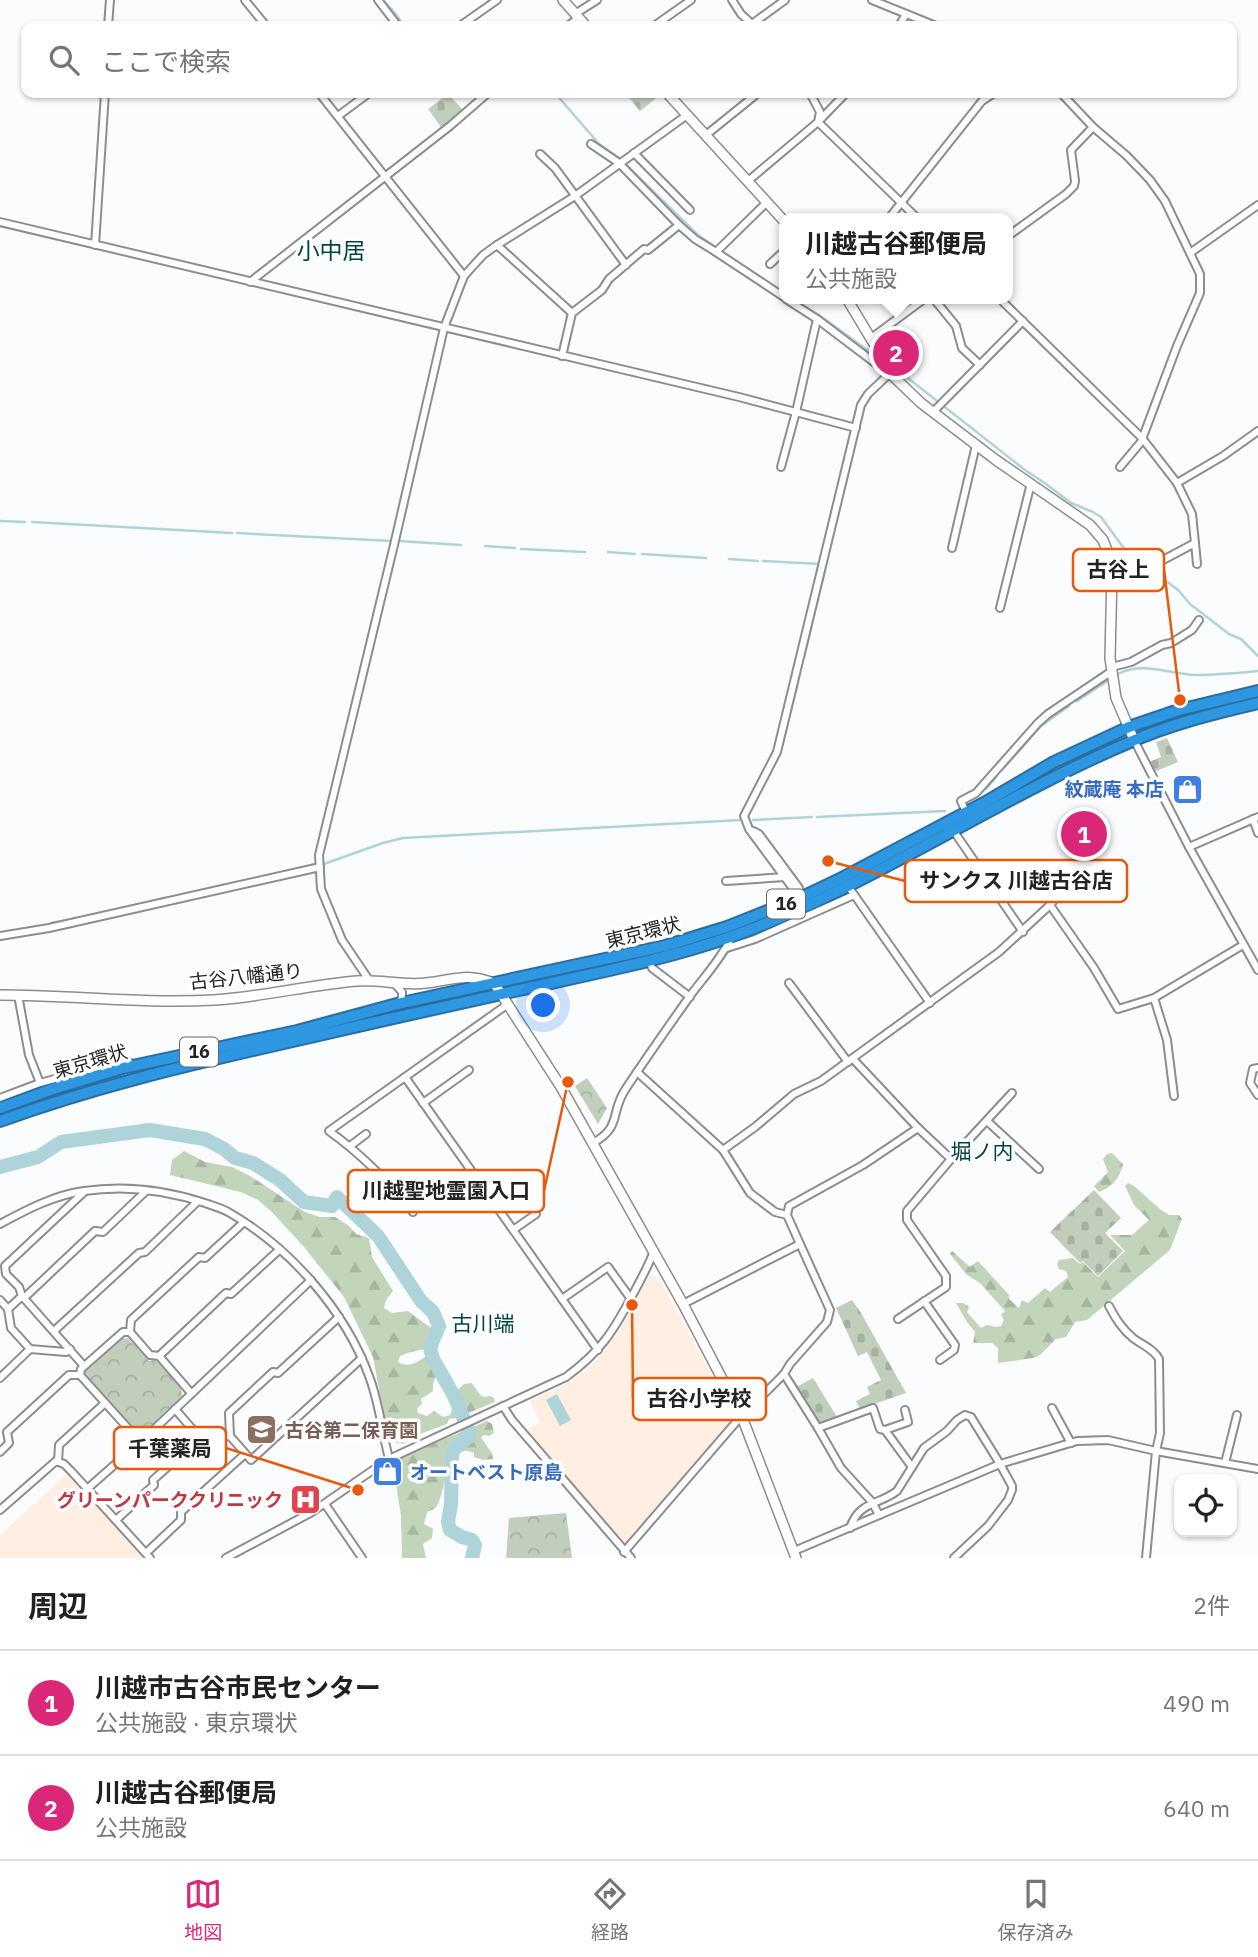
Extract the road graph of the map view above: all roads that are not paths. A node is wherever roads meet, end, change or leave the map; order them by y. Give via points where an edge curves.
1 (110, 0) edge
2 (245, 0) edge
3 (378, 0) edge
4 (478, 0) edge
5 (497, 0) edge
6 (564, 0) edge
7 (597, 0) edge
8 (691, 0) edge
9 (732, 0) edge
10 (785, 0) edge
11 (872, 0) edge
12 (483, 9) junction
13 (906, 14) junction
14 (576, 16) junction
15 (108, 21) edge
16 (262, 21) edge
17 (394, 21) edge
18 (467, 21) edge
19 (572, 21) edge
20 (581, 21) edge
21 (661, 21) edge
22 (749, 21) edge
23 (758, 21) edge
24 (902, 21) edge
25 (924, 21) edge
26 (105, 98) edge
27 (323, 98) edge
28 (362, 98) edge
29 (482, 98) edge
30 (672, 98) edge
31 (752, 98) edge
32 (813, 98) edge
33 (841, 98) edge
34 (986, 98) edge
35 (1067, 98) edge
36 (687, 115) junction
37 (338, 116) junction
38 (818, 122) junction
39 (1093, 127) junction
40 (706, 135) junction
41 (591, 144) dead end
42 (634, 153) junction
43 (540, 154) dead end
44 (619, 163) junction
45 (385, 175) junction
46 (748, 180) junction
47 (575, 196) junction
48 (767, 202) junction
49 (902, 203) junction
50 (1258, 205) edge
51 (690, 210) dead end
52 (893, 213) edge
53 (912, 213) edge
54 (779, 215) edge
55 (0, 222) edge
56 (679, 225) junction
57 (1013, 232) edge
58 (95, 245) junction
59 (497, 245) junction
60 (716, 252) junction
61 (1190, 253) junction
62 (779, 256) edge
63 (770, 264) dead end
64 (626, 265) junction
65 (464, 276) junction
66 (250, 282) junction
67 (779, 294) edge
68 (794, 304) edge
69 (850, 304) edge
70 (917, 304) edge
71 (938, 304) edge
72 (1005, 304) edge
73 (572, 313) junction
74 (817, 319) junction
75 (1023, 321) junction
76 (444, 328) junction
77 (870, 339) junction
78 (562, 356) junction
79 (980, 365) junction
80 (889, 370) junction
81 (796, 412) junction
82 (933, 412) junction
83 (856, 428) junction
84 (1258, 431) edge
85 (1142, 438) junction
86 (976, 445) junction
87 (781, 467) dead end
88 (1120, 467) dead end
89 (1177, 482) junction
90 (1031, 483) junction
91 (1195, 543) junction
92 (952, 548) dead end
93 (1197, 564) dead end
94 (1112, 572) junction
95 (1000, 608) dead end
96 (1199, 620) dead end
97 (1112, 669) junction
98 (1258, 691) edge
99 (1258, 703) edge
100 (1129, 727) junction
101 (1134, 740) junction
102 (966, 812) junction
103 (1255, 818) edge
104 (749, 828) junction
105 (952, 829) junction
106 (1258, 833) edge
107 (1189, 847) junction
108 (1087, 859) dead end
109 (320, 867) junction
110 (785, 877) junction
111 (726, 881) dead end
112 (851, 891) junction
113 (800, 893) junction
114 (1050, 905) junction
115 (1023, 932) junction
116 (0, 936) edge
117 (731, 936) junction
118 (1243, 945) junction
119 (726, 948) junction
120 (649, 960) junction
121 (1258, 971) edge
122 (369, 980) junction
123 (390, 981) junction
124 (494, 983) junction
125 (789, 983) dead end
126 (500, 994) junction
127 (0, 995) edge
128 (19, 995) junction
129 (690, 997) junction
130 (1154, 998) junction
131 (930, 1003) junction
132 (397, 1004) junction
133 (508, 1004) junction
134 (850, 1060) junction
135 (133, 1066) junction
136 (1258, 1068) edge
137 (469, 1070) dead end
138 (637, 1072) junction
139 (405, 1077) junction
140 (40, 1083) junction
141 (1012, 1093) dead end
142 (55, 1094) junction
143 (1258, 1095) edge
144 (1174, 1096) dead end
145 (0, 1098) edge
146 (423, 1103) junction
147 (0, 1108) edge
148 (0, 1121) edge
149 (987, 1121) junction
150 (918, 1128) junction
151 (366, 1134) dead end
152 (593, 1143) junction
153 (350, 1146) junction
154 (723, 1150) junction
155 (951, 1159) junction
156 (1039, 1169) dead end
157 (533, 1188) dead end
158 (85, 1191) junction
159 (146, 1191) junction
160 (198, 1201) junction
161 (500, 1211) junction
162 (413, 1212) dead end
163 (536, 1214) dead end
164 (787, 1215) junction
165 (244, 1223) junction
166 (0, 1224) edge
167 (513, 1230) junction
168 (800, 1244) junction
169 (279, 1250) junction
170 (654, 1251) junction
171 (311, 1280) junction
172 (23, 1297) junction
173 (562, 1299) junction
174 (631, 1299) junction
175 (0, 1300) edge
176 (924, 1301) junction
177 (683, 1304) junction
178 (1109, 1306) dead end
179 (8, 1311) junction
180 (339, 1317) junction
181 (0, 1320) edge
182 (898, 1320) dead end
183 (54, 1331) junction
184 (130, 1332) junction
185 (30, 1349) junction
186 (69, 1349) junction
187 (597, 1350) junction
188 (159, 1356) junction
189 (362, 1358) junction
190 (940, 1360) dead end
191 (85, 1366) junction
192 (784, 1374) junction
193 (80, 1376) junction
194 (0, 1378) edge
195 (191, 1393) junction
196 (105, 1403) junction
197 (503, 1406) junction
198 (1052, 1408) dead end
199 (175, 1409) junction
200 (905, 1410) dead end
201 (1237, 1415) dead end
202 (742, 1417) junction
203 (818, 1428) junction
204 (885, 1430) junction
205 (230, 1436) junction
206 (146, 1437) junction
207 (200, 1438) junction
208 (1071, 1443) junction
209 (1156, 1451) junction
210 (0, 1452) edge
211 (245, 1454) junction
212 (389, 1459) junction
213 (58, 1462) junction
214 (1225, 1463) junction
215 (1000, 1464) junction
216 (912, 1467) junction
217 (1258, 1469) edge
218 (87, 1489) junction
219 (872, 1502) junction
220 (325, 1504) junction
221 (0, 1510) edge
222 (879, 1515) junction
223 (116, 1520) junction
224 (850, 1528) junction
225 (241, 1550) junction
226 (624, 1552) junction
227 (795, 1555) edge
228 (148, 1556) edge
229 (226, 1558) edge
230 (246, 1558) edge
231 (362, 1558) edge
232 (631, 1558) edge
233 (954, 1558) edge
234 (1146, 1558) edge

1 - 15 street
2 - 16 street
3 - 17 street
4 - 12 street
5 - 12 street
6 - 14 street
7 - 14 street
8 - 21 street
9 - 22 street
10 - 23 street
11 - 13 street
12 - 18 street
13 - 24 street
13 - 25 street
14 - 19 street
14 - 20 street
26 - 58 street
27 - 37 street
28 - 37 street
29 - 45 street
30 - 36 street
31 - 40 street
32 - 38 street via 820,112
33 - 38 street
34 - 49 street
35 - 39 street
36 - 40 street
36 - 42 street
37 - 45 street
38 - 46 street
38 - 49 street
39 - 57 street via 1071,150 1075,181 1070,190
39 - 61 street via 1150,180
40 - 46 street
41 - 44 street
42 - 44 street
42 - 51 street
43 - 47 street
44 - 47 street
44 - 56 street
45 - 65 street
45 - 66 street
46 - 48 street
47 - 59 street
47 - 64 street
48 - 54 street
48 - 60 street
49 - 52 street
49 - 53 street
50 - 61 street
55 - 58 street
56 - 60 street
56 - 64 street
58 - 66 street
59 - 65 street
59 - 73 street
60 - 67 street
61 - 85 street via 1200,274 1200,293
62 - 63 street
64 - 73 street
65 - 76 street
66 - 76 street
68 - 74 street
69 - 77 street
70 - 77 street
71 - 79 street via 956,326 962,348
72 - 75 street
73 - 78 street
74 - 80 street
74 - 81 street
75 - 79 street
75 - 85 street
76 - 78 street
76 - 109 street via 319,855
77 - 80 street
78 - 81 street
79 - 82 street
80 - 82 street
80 - 83 street via 863,399
81 - 83 street
81 - 87 street
82 - 86 street
83 - 104 street via 777,752 744,816
84 - 89 street
85 - 88 street
85 - 89 street
86 - 90 street
86 - 92 street
89 - 91 street via 1192,514
90 - 94 street via 1096,531
90 - 95 street
91 - 93 street
91 - 94 street via 1146,569
94 - 97 street
96 - 97 street via 1171,643
97 - 100 street via 1116,698
97 - 102 street via 1038,723 976,793 961,801
98 - 100 highway, 東京環状 / 16
99 - 101 highway, 東京環状 / 16
100 - 101 street
100 - 102 highway, 東京環状 / 16 via 1054,762
101 - 105 highway, 東京環状 / 16
101 - 107 street
102 - 113 highway, 東京環状 / 16 via 842,878
103 - 106 street
103 - 107 street
104 - 110 street
104 - 113 street via 759,834
105 - 112 highway, 東京環状 / 16
105 - 115 street
107 - 118 street
108 - 114 street
109 - 116 street
109 - 122 street via 321,889 342,940
110 - 111 street
110 - 113 street
112 - 117 highway, 東京環状 / 16
112 - 119 street via 755,939
112 - 131 street
113 - 124 highway, 東京環状 / 16 via 727,927 665,946
114 - 115 street
114 - 130 street via 1118,1009
115 - 131 street
117 - 119 street
117 - 120 highway, 東京環状 / 16
118 - 121 street
118 - 130 street
119 - 129 street
120 - 126 highway, 東京環状 / 16
120 - 129 street via 652,968
122 - 123 street, 古谷八幡通り
122 - 128 street, 古谷八幡通り via 216,1000
123 - 124 street, 古谷八幡通り via 426,983 470,976
123 - 132 street via 402,992
124 - 126 street
124 - 132 highway, 東京環状 / 16
125 - 134 street
126 - 133 street
126 - 142 highway, 東京環状 / 16
127 - 128 street, 古谷八幡通り
128 - 140 street via 29,1055
129 - 138 street
130 - 144 street via 1167,1040
131 - 134 street
132 - 135 highway, 東京環状 / 16
133 - 139 street
133 - 152 street
134 - 150 street
134 - 154 street via 794,1094
135 - 140 street via 124,1060
135 - 142 highway, 東京環状 / 16
136 - 143 street via 1253,1069 1250,1083
137 - 146 street
138 - 152 street via 622,1095 612,1129
138 - 154 street
139 - 146 street
139 - 153 street via 328,1131
140 - 145 street
141 - 149 street
142 - 147 highway, 東京環状 / 16
142 - 148 highway, 東京環状 / 16
146 - 161 street
149 - 155 street
149 - 156 street
150 - 155 street
150 - 164 street via 789,1206
151 - 153 street
152 - 170 street
153 - 162 street
154 - 164 street via 750,1193 775,1212
155 - 176 street via 907,1211 907,1220 946,1276 946,1287
157 - 161 street
158 - 159 street
158 - 166 street via 52,1199
158 - 172 street via 5,1266
159 - 160 street
159 - 172 street
160 - 165 street via 228,1211
160 - 183 street
161 - 167 street
163 - 167 street
164 - 168 street
165 - 169 street
165 - 184 street via 205,1258 199,1257 131,1320
167 - 173 street
168 - 177 street
168 - 192 street via 830,1310 827,1322
169 - 171 street
169 - 188 street
170 - 174 street
170 - 177 street
171 - 180 street
171 - 195 street
172 - 179 street
172 - 183 street
173 - 174 street via 608,1267
173 - 187 street
174 - 187 street
175 - 179 street
176 - 182 street
176 - 190 street via 955,1345
177 - 202 street
178 - 209 street via 1132,1337 1159,1359
179 - 181 street
179 - 185 street via 11,1328
180 - 189 street
180 - 205 street via 229,1413
183 - 186 street
184 - 188 street via 150,1355
184 - 191 street via 123,1332
185 - 186 street
185 - 194 street
186 - 191 street
187 - 197 street via 566,1377
188 - 195 street
189 - 211 street via 251,1460
189 - 212 street
191 - 193 street
192 - 202 street
192 - 203 street
193 - 196 street
193 - 210 street via 69,1375 7,1432 9,1443
195 - 199 street
196 - 206 street via 134,1435
196 - 213 street via 59,1444
197 - 212 street
197 - 226 street
198 - 208 street
199 - 206 street
199 - 207 street
200 - 204 street via 908,1422
201 - 214 street
202 - 226 street
202 - 227 street
203 - 204 street via 873,1408 880,1429
203 - 219 street via 841,1468
204 - 216 street
205 - 207 street
205 - 211 street
206 - 218 street
207 - 223 street
208 - 209 street via 1108,1440
208 - 215 street
209 - 214 street
209 - 234 street
211 - 228 street via 181,1512 181,1520
212 - 220 street
213 - 218 street
213 - 221 street
214 - 217 street
215 - 216 street via 971,1417 965,1415 924,1448
215 - 222 street
215 - 233 street via 1012,1486 1011,1495 988,1526
216 - 219 street via 897,1491
218 - 223 street
219 - 222 street
219 - 224 street via 853,1519
220 - 225 street
220 - 231 street
222 - 224 street
223 - 228 street
224 - 227 street
225 - 229 street
225 - 230 street
226 - 232 street

